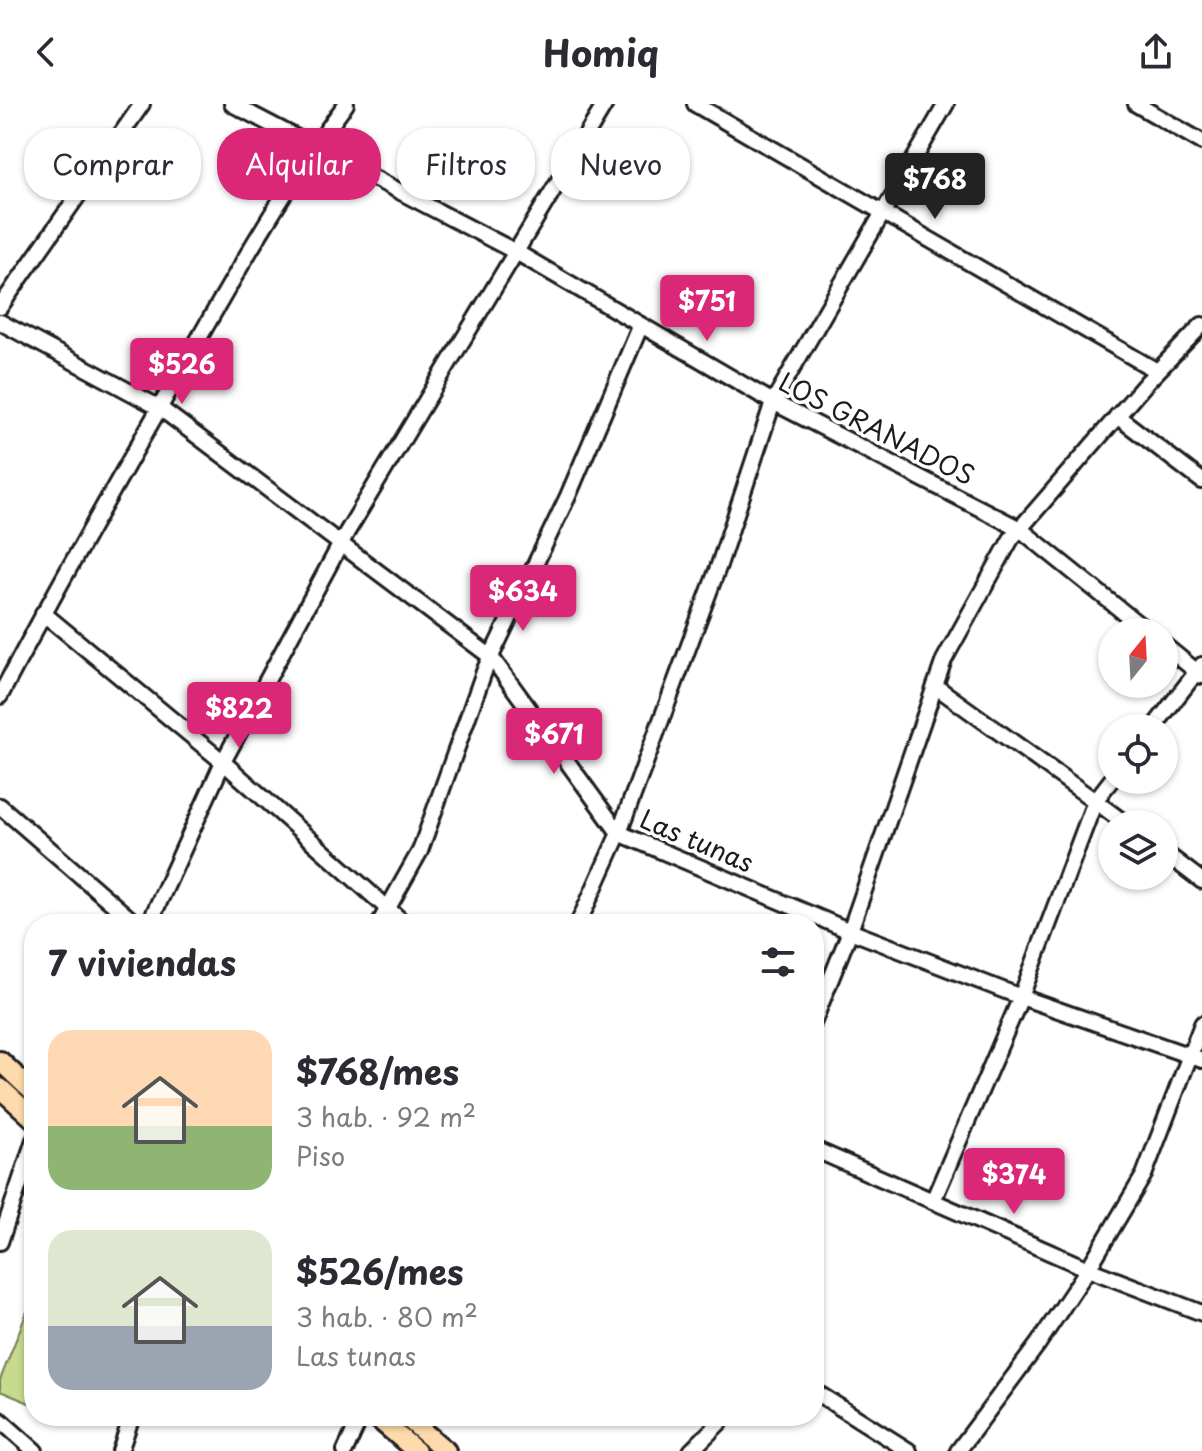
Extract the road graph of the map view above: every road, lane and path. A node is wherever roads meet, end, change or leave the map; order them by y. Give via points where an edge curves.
1 (142, 104) edge
2 (232, 104) edge
3 (346, 104) edge
4 (605, 104) edge
5 (695, 104) edge
6 (946, 104) edge
7 (1136, 104) edge
8 (276, 128) edge
9 (328, 128) edge
10 (1202, 142) edge
11 (381, 183) edge
12 (281, 200) edge
13 (883, 213) junction
14 (516, 252) junction
15 (0, 307) edge
16 (0, 322) edge
17 (1202, 325) edge
18 (640, 327) junction
19 (1157, 371) junction
20 (773, 402) junction
21 (160, 408) junction
22 (1117, 416) junction
23 (1202, 481) edge
24 (1020, 529) junction
25 (340, 544) junction
26 (43, 613) junction
27 (1131, 618) edge
28 (1178, 655) edge
29 (491, 657) junction
30 (1200, 671) edge
31 (935, 686) junction
32 (0, 696) edge
33 (1165, 714) edge
34 (223, 762) junction
35 (1100, 794) edge
36 (1095, 801) junction
37 (0, 806) edge
38 (1107, 810) edge
39 (619, 833) junction
40 (1178, 863) edge
41 (1202, 881) edge
42 (387, 909) junction
43 (124, 914) edge
44 (154, 914) edge
45 (384, 914) edge
46 (393, 914) edge
47 (583, 914) edge
48 (810, 914) edge
49 (824, 920) edge
50 (850, 931) junction
51 (824, 996) edge
52 (1021, 997) junction
53 (1202, 1024) edge
54 (1195, 1058) edge
55 (0, 1061) edge
56 (24, 1084) edge
57 (0, 1088) edge
58 (24, 1110) edge
59 (824, 1153) edge
60 (24, 1170) edge
61 (933, 1201) junction
62 (0, 1242) edge
63 (1088, 1269) junction
64 (1202, 1313) edge
65 (824, 1397) edge
66 (0, 1420) edge
67 (129, 1426) edge
68 (356, 1426) edge
69 (387, 1426) edge
70 (417, 1426) edge
71 (716, 1426) edge
72 (35, 1451) edge
73 (120, 1451) edge
74 (345, 1451) edge
75 (416, 1451) edge
76 (446, 1451) edge
77 (691, 1451) edge
78 (909, 1451) edge
79 (958, 1451) edge

1 - 15 street
2 - 8 street, LOS GRANADOS
3 - 9 street
4 - 14 street
5 - 13 street
6 - 13 street
7 - 10 street
11 - 14 street, LOS GRANADOS
12 - 21 street
13 - 19 street
13 - 20 street
14 - 18 street, LOS GRANADOS
14 - 25 street
16 - 21 street, Las tunas
17 - 19 street
18 - 20 street, LOS GRANADOS
18 - 29 street
19 - 22 street
20 - 24 street, LOS GRANADOS
20 - 39 street
21 - 25 street, Las tunas
21 - 26 street
22 - 23 street
22 - 24 street
24 - 27 street, LOS GRANADOS
24 - 31 street via 944,660
25 - 29 street, Las tunas
25 - 34 street
26 - 32 street
26 - 34 street
28 - 30 street
29 - 39 street, Las tunas
29 - 42 street via 420,851
30 - 33 street
31 - 36 street
31 - 50 street
34 - 42 street
34 - 44 street
35 - 36 street
36 - 38 street
36 - 52 street
37 - 43 street
39 - 47 street
39 - 48 street, Las tunas
40 - 41 street
42 - 45 street
42 - 46 street
49 - 50 street, Las tunas
50 - 51 street
50 - 52 street, Las tunas
52 - 54 street, Las tunas
52 - 61 street
53 - 54 street
54 - 63 street via 1144,1175
55 - 56 main road
57 - 58 main road
59 - 61 street
60 - 62 street
61 - 63 street
63 - 64 street
63 - 79 street
65 - 78 street
66 - 72 street
67 - 73 street
68 - 74 street
69 - 75 main road
70 - 76 main road
71 - 77 street

